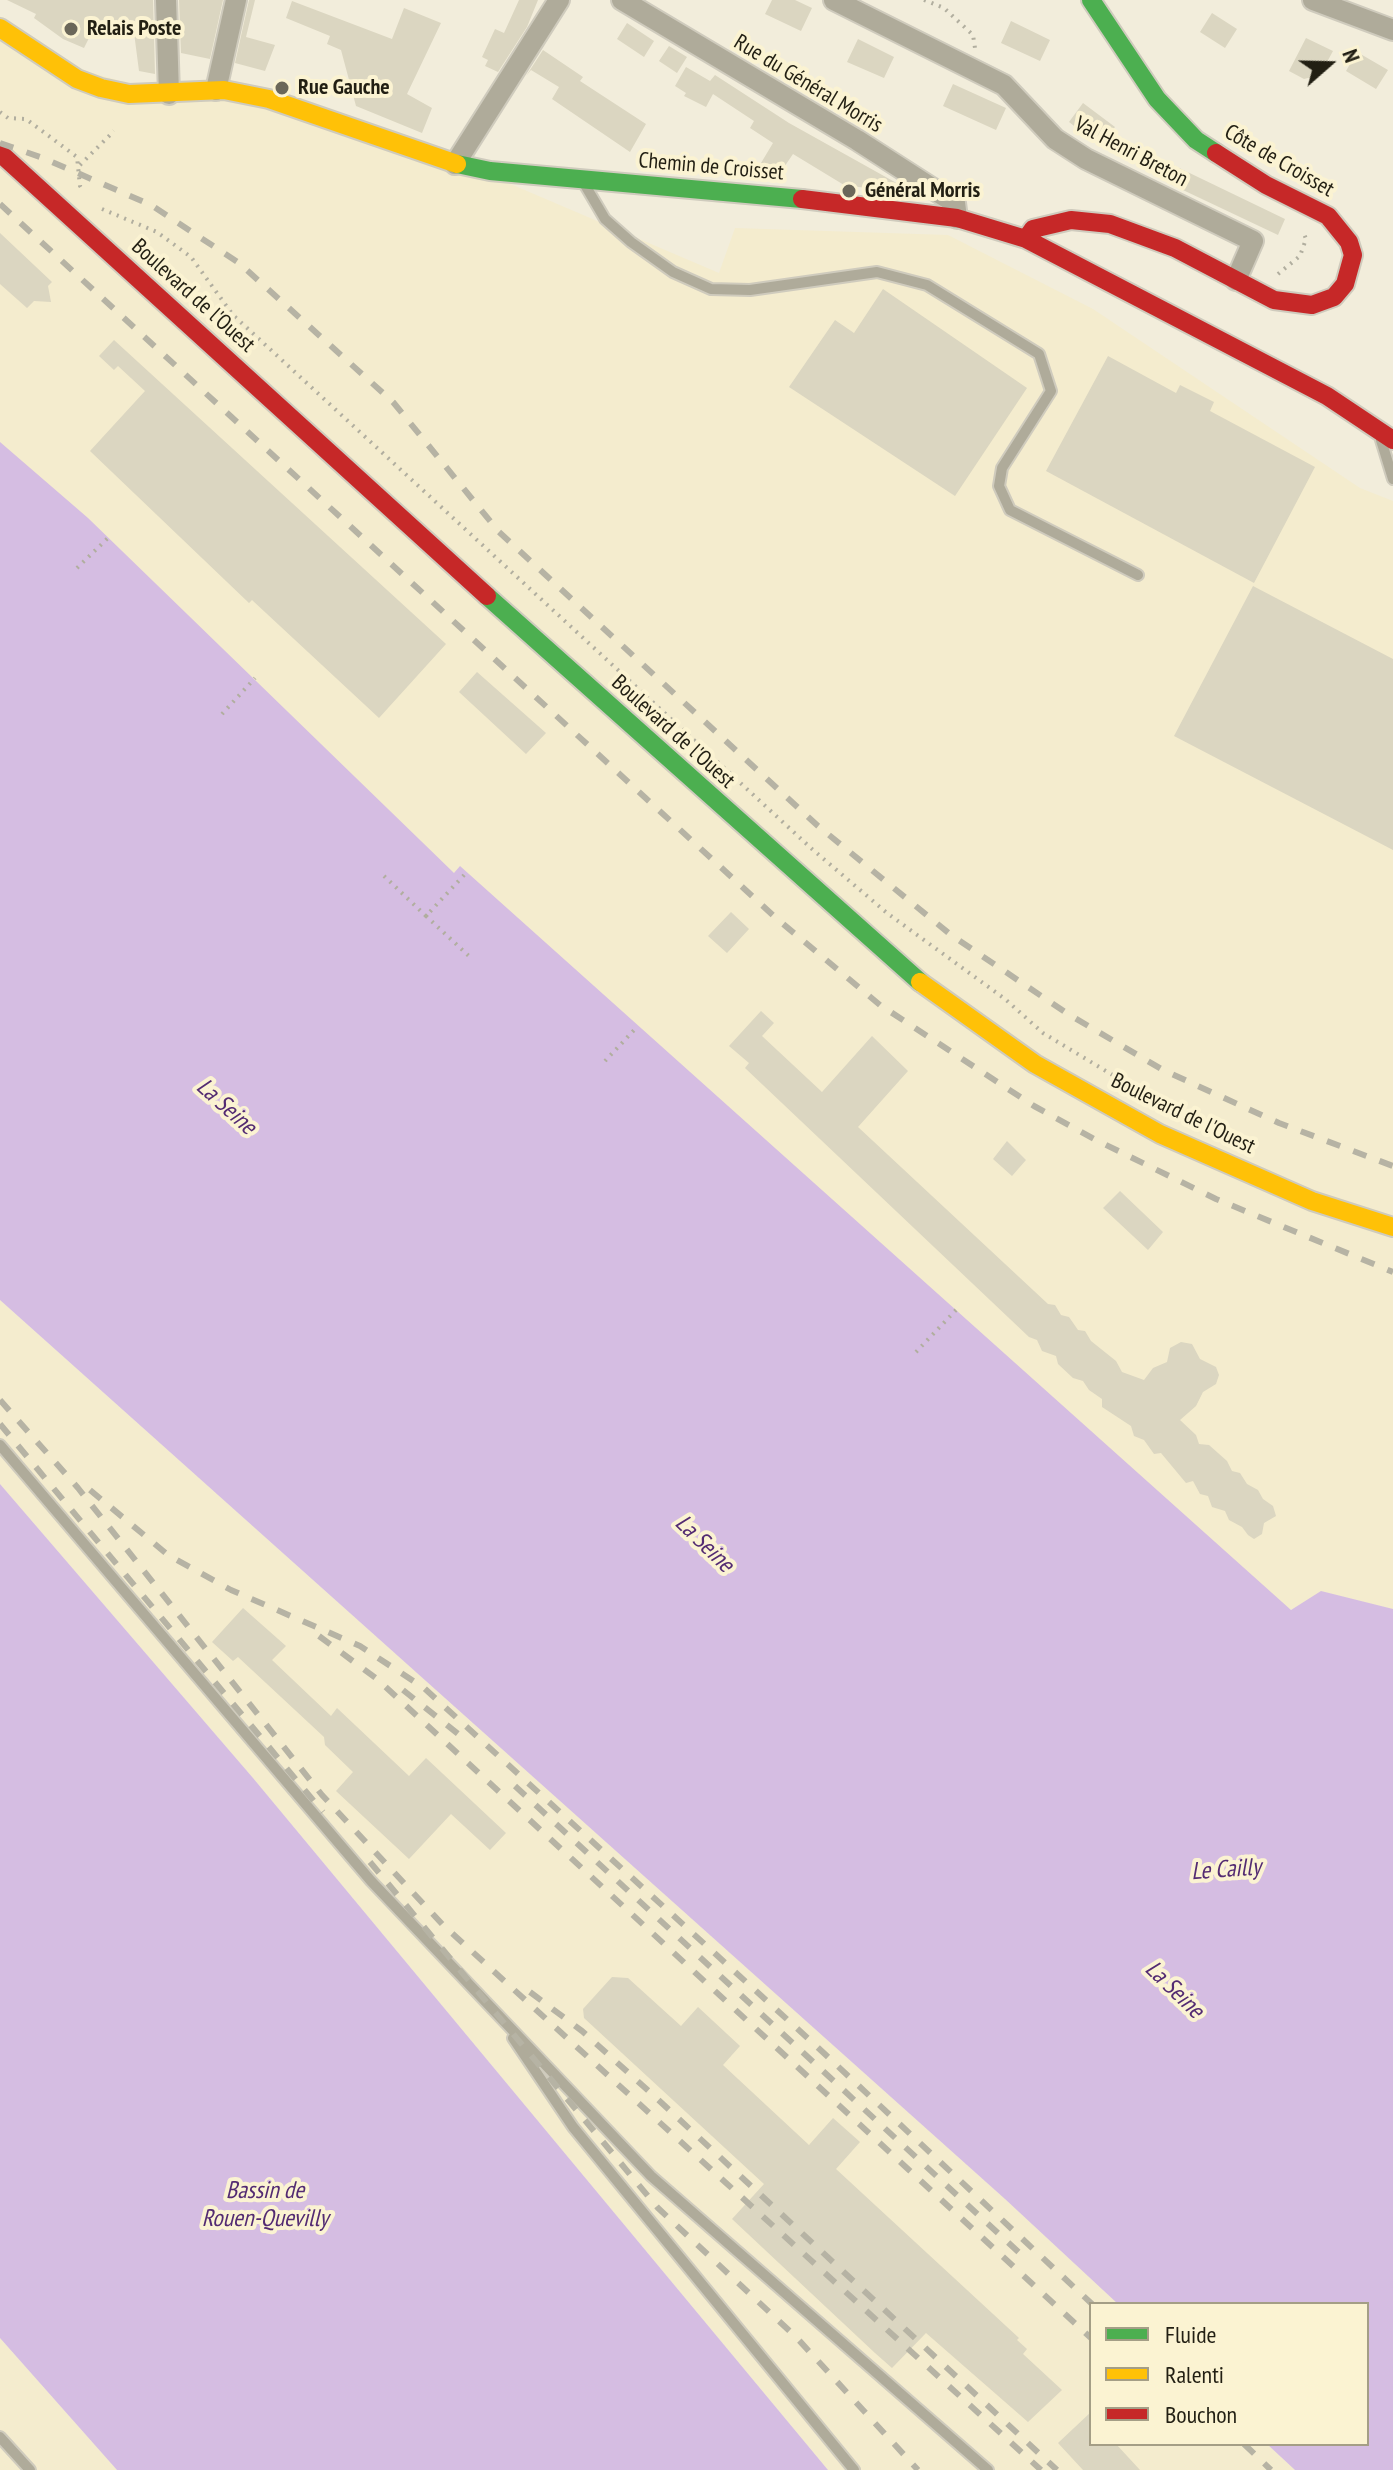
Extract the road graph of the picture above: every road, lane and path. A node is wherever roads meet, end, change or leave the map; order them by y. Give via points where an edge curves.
1 (166, 0) edge
2 (236, 0) edge
3 (559, 0) edge
4 (622, 0) edge
5 (834, 0) edge
6 (924, 0) edge
7 (1091, 0) edge
8 (1313, 0) edge
9 (0, 28) edge
10 (1393, 30) edge
11 (981, 73) junction
12 (216, 90) junction
13 (169, 94) junction
14 (0, 112) edge
15 (114, 131) dead end
16 (0, 153) edge
17 (455, 164) junction
18 (80, 165) junction
19 (582, 179) junction
20 (85, 195) dead end
21 (93, 202) dead end
22 (957, 218) junction
23 (1300, 224) dead end
24 (1026, 239) junction
25 (1275, 275) dead end
26 (1236, 280) junction
27 (1386, 435) edge
28 (1393, 479) edge
29 (109, 537) dead end
30 (77, 568) dead end
31 (1138, 575) dead end
32 (255, 678) dead end
33 (222, 714) dead end
34 (466, 873) dead end
35 (384, 876) dead end
36 (426, 916) junction
37 (471, 958) dead end
38 (637, 1027) dead end
39 (605, 1061) dead end
40 (1146, 1095) dead end
41 (1393, 1227) edge
42 (956, 1310) dead end
43 (916, 1352) dead end
44 (0, 1445) edge
45 (496, 2013) junction
46 (0, 2437) edge
47 (30, 2470) edge
48 (854, 2470) edge
49 (988, 2470) edge

1 - 13 street
2 - 12 street
3 - 17 street
4 - 22 street, Rue du Général Morris via 955,203
5 - 11 street, Val Henri Breton
6 - 11 path via 944,8 973,35
7 - 26 street, Côte de Croisset via 1157,99 1196,140 1266,185 1328,216 1353,255 1345,284 1334,297 1312,305 1274,300
8 - 10 street
9 - 13 street, Chemin de Croisset via 77,79 129,94
11 - 26 street, Val Henri Breton via 1004,85 1055,139 1086,159 1253,241
12 - 13 street, Chemin de Croisset
12 - 17 street, Chemin de Croisset via 269,99
14 - 18 path via 26,119 77,157
15 - 18 path
16 - 41 street, Boulevard de l'Ouest via 918,981 1035,1064 1160,1134 1312,1201
17 - 19 street, Chemin de Croisset
18 - 20 path
19 - 22 street, Chemin de Croisset
19 - 31 lane via 605,219 631,242 673,272 711,289 750,290 877,272 927,285 1039,354 1051,391 1002,468 999,486 1010,510
21 - 40 path via 157,232 191,257 233,315 887,913 1043,1033
22 - 24 street, Chemin de Croisset
23 - 25 path via 1306,239 1300,256
24 - 26 street, Côte de Croisset via 1033,229 1071,220 1110,224 1175,248
24 - 27 street, Chemin de Croisset via 1327,396
27 - 28 lane
29 - 30 path
32 - 33 path
34 - 36 path
35 - 36 path
36 - 37 path
38 - 39 path
42 - 43 path
44 - 45 lane via 371,1881
45 - 48 lane via 573,2127
45 - 49 lane via 651,2176
46 - 47 lane

